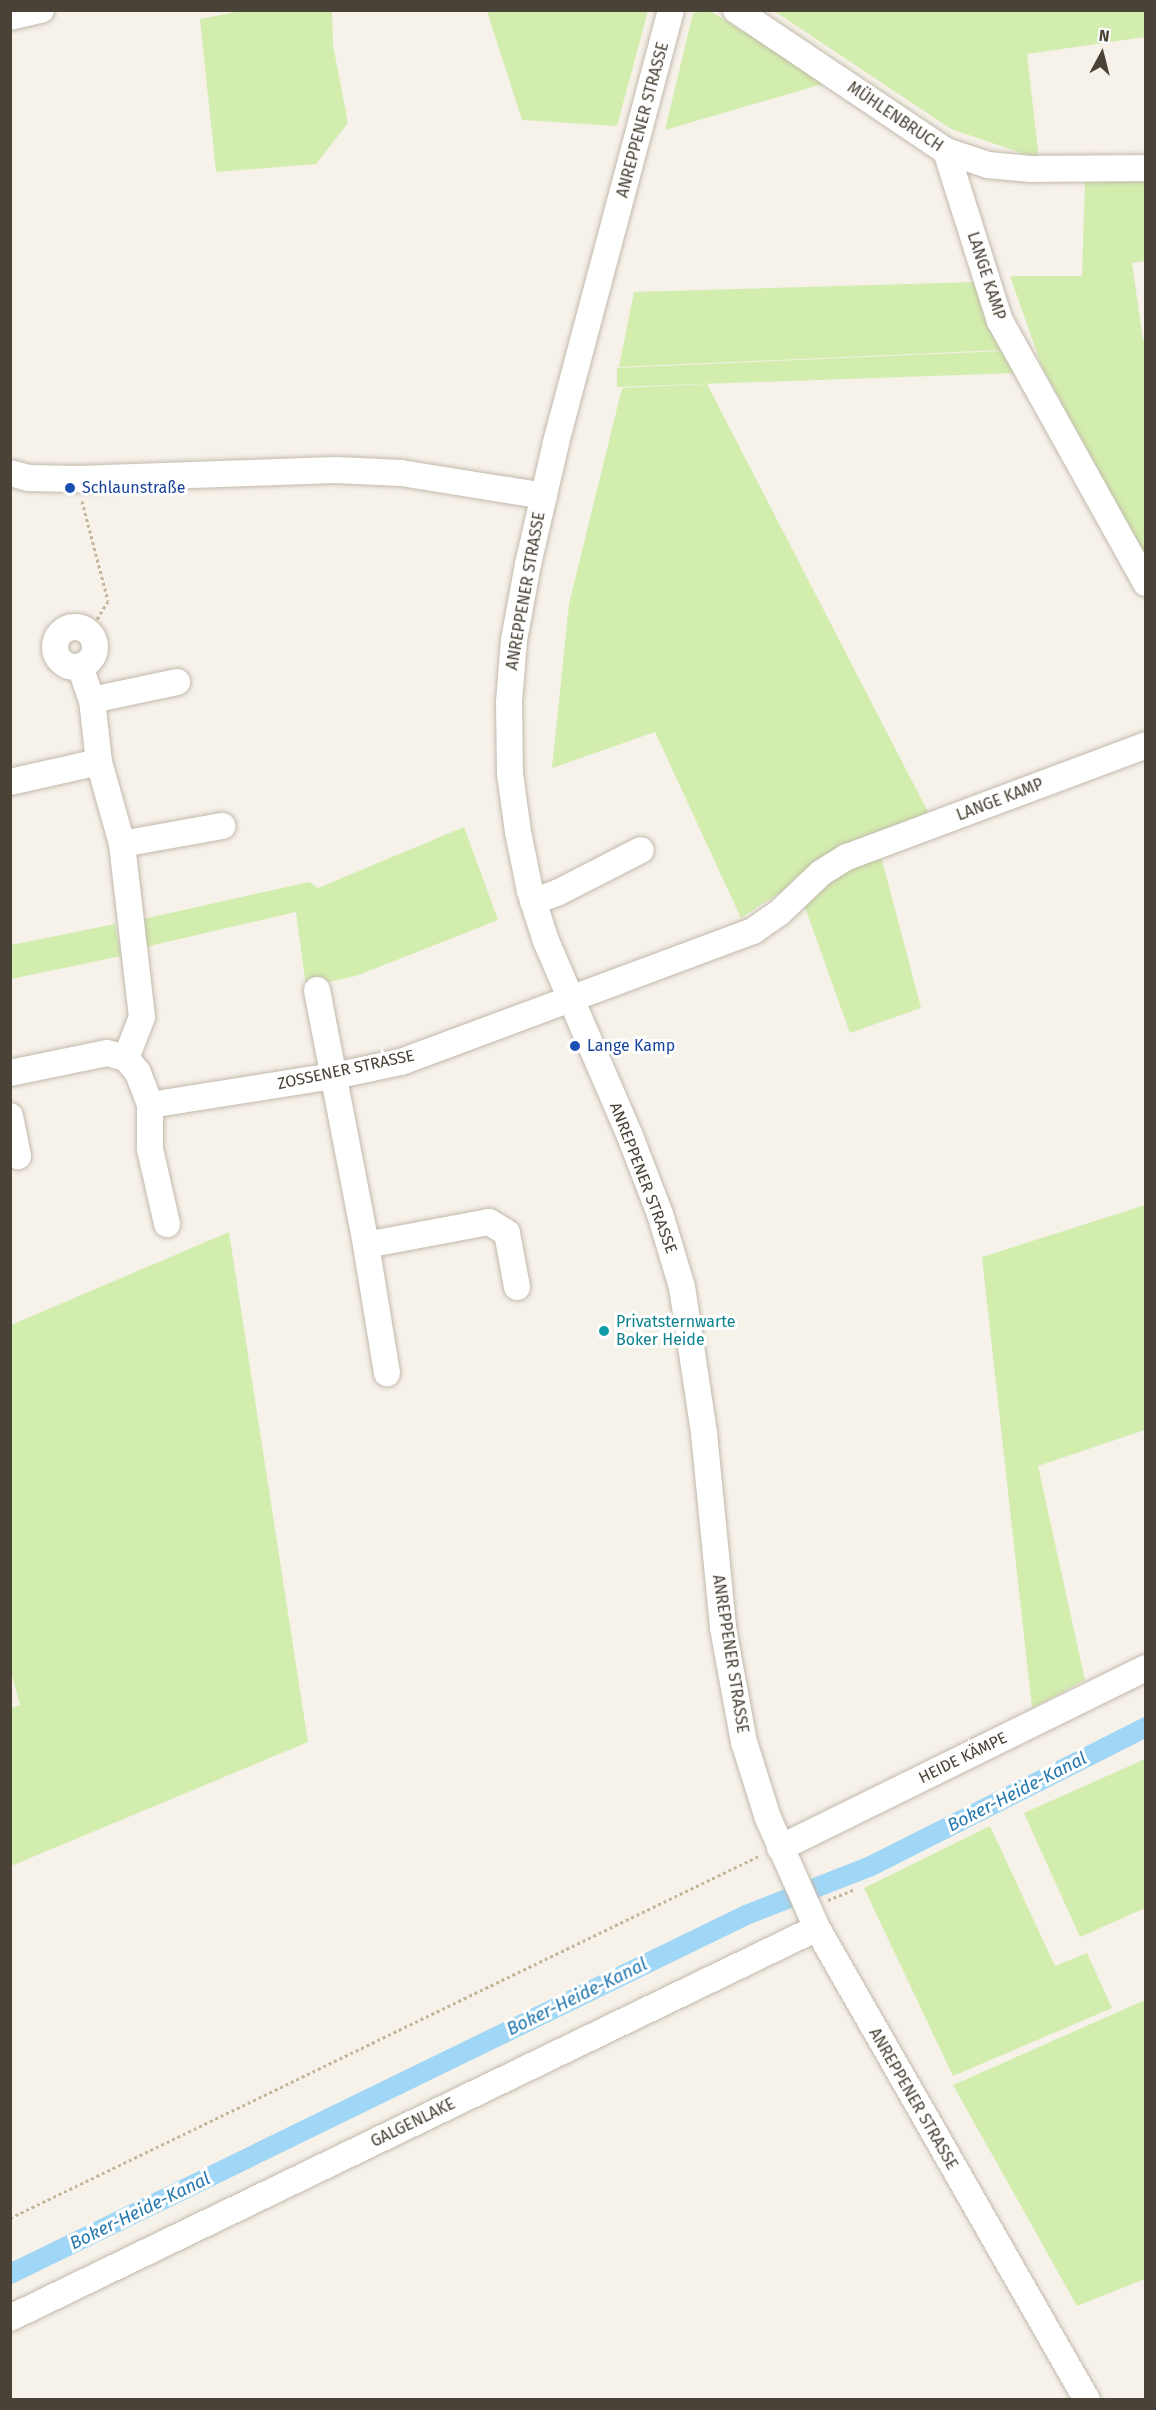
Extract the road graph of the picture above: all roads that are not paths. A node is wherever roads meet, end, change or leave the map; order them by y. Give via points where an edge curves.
1 (41, 10) edge
2 (671, 10) edge
3 (736, 10) edge
4 (10, 16) edge
5 (946, 151) junction
6 (1146, 168) edge
7 (10, 473) edge
8 (544, 496) junction
9 (1146, 583) edge
10 (80, 666) junction
11 (177, 682) dead end
12 (92, 700) junction
13 (1146, 745) edge
14 (99, 762) junction
15 (10, 782) edge
16 (222, 826) dead end
17 (122, 844) junction
18 (641, 850) dead end
19 (533, 902) junction
20 (317, 990) dead end
21 (570, 1000) junction
22 (126, 1058) junction
23 (10, 1073) edge
24 (334, 1076) junction
25 (150, 1105) junction
26 (10, 1116) edge
27 (18, 1156) dead end
28 (168, 1224) dead end
29 (366, 1245) junction
30 (517, 1287) dead end
31 (387, 1373) dead end
32 (1146, 1668) edge
33 (770, 1847) junction
34 (817, 1928) junction
35 (10, 2318) edge
36 (1087, 2400) edge

1 - 4 street
2 - 8 street, ANREPPENER STRASSE
3 - 5 street, MÜHLENBRUCH
5 - 6 street, MÜHLENBRUCH via 988,165 1031,169
5 - 9 street, LANGE KAMP via 1000,321
7 - 8 street via 29,478 77,479 336,470 401,473
8 - 19 street, ANREPPENER STRASSE via 514,640 509,702 510,774
10 - 10 street via 61,662 55,649 56,642 70,628 84,629 93,639 92,659
10 - 12 street
11 - 12 street
12 - 14 street
13 - 21 street, LANGE KAMP via 847,857 821,873 779,913 753,931
14 - 15 street
14 - 17 street
16 - 17 street
17 - 22 street via 142,1017
18 - 19 street
19 - 21 street, ANREPPENER STRASSE
20 - 24 street
21 - 24 street, ZOSSENER STRASSE via 401,1062
21 - 33 street, ANREPPENER STRASSE via 630,1136 682,1287 696,1366 723,1628 744,1742
22 - 23 street via 107,1053
22 - 25 street via 138,1073
24 - 25 street, ZOSSENER STRASSE
24 - 29 street
25 - 28 street via 150,1149
26 - 27 street
29 - 30 street via 489,1222 507,1233
29 - 31 street
32 - 33 street, HEIDE KÄMPE
33 - 34 street, ANREPPENER STRASSE via 793,1878
34 - 35 street, GALGENLAKE
34 - 36 street, ANREPPENER STRASSE

